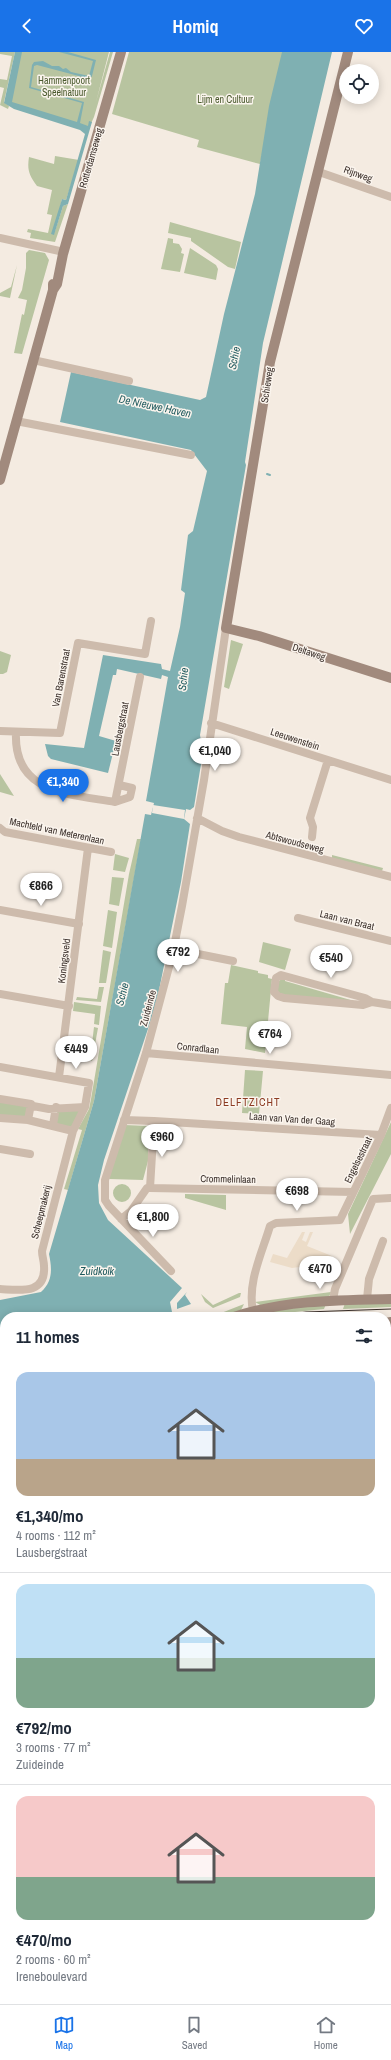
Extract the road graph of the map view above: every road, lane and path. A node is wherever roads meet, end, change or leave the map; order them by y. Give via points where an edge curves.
1 (121, 52) edge
2 (348, 52) edge
3 (319, 172) junction
4 (391, 197) edge
5 (0, 238) edge
6 (64, 252) junction
7 (33, 360) junction
8 (129, 381) dead end
9 (16, 421) junction
10 (190, 455) dead end
11 (0, 480) edge
12 (151, 621) dead end
13 (226, 628) junction
14 (140, 677) dead end
15 (391, 678) edge
16 (211, 723) junction
17 (0, 731) edge
18 (16, 732) junction
19 (328, 760) junction
20 (391, 780) edge
21 (119, 784) junction
22 (115, 802) junction
23 (197, 818) junction
24 (0, 828) edge
25 (312, 837) dead end
26 (88, 848) junction
27 (111, 852) dead end
28 (391, 877) edge
29 (0, 910) edge
30 (298, 918) dead end
31 (79, 924) junction
32 (391, 941) edge
33 (173, 949) junction
34 (233, 961) dead end
35 (0, 994) edge
36 (372, 1002) junction
37 (391, 1005) edge
38 (69, 1006) junction
39 (146, 1053) junction
40 (0, 1067) edge
41 (391, 1075) edge
42 (59, 1077) junction
43 (0, 1099) edge
44 (32, 1104) junction
45 (56, 1107) junction
46 (85, 1107) junction
47 (391, 1108) edge
48 (0, 1118) edge
49 (28, 1120) junction
50 (124, 1120) junction
51 (154, 1121) junction
52 (51, 1124) junction
53 (73, 1131) junction
54 (381, 1135) junction
55 (0, 1149) edge
56 (30, 1154) dead end
57 (150, 1188) junction
58 (353, 1192) junction
59 (391, 1198) edge
60 (121, 1219) junction
61 (383, 1241) dead end
62 (171, 1271) dead end
63 (0, 1289) edge
64 (391, 1299) edge
65 (333, 1300) junction
66 (367, 1300) junction
67 (253, 1311) junction
68 (250, 1312) edge
69 (391, 1790) edge
70 (391, 1822) edge

1 - 6 street, Rotterdamseweg
2 - 3 street, Schieweg
3 - 4 street, Rijnweg
3 - 13 street, Schieweg via 270,362
5 - 6 street
6 - 7 street, Rotterdamseweg via 57,284 53,290
7 - 8 street
7 - 9 street, Rotterdamseweg
9 - 10 street
9 - 11 street, Rotterdamseweg
12 - 18 street, Van Barenstraat via 145,654 78,642 60,733
13 - 15 street, Deltaweg
13 - 16 street, Schieweg
14 - 21 street, Lausbergstraat
16 - 19 street, Leeuwenstein
16 - 23 street, Zuideinde
17 - 18 street, Van Barenstraat
18 - 22 street via 18,756 25,772 36,783 53,791
19 - 20 street, Leeuwenstein
19 - 25 street, Leeuwenstein via 310,818 313,827
21 - 22 street, Lausbergstraat
21 - 22 street via 132,788 130,797
23 - 28 street, Abtswoudseweg via 239,837
23 - 33 street, Zuideinde
24 - 26 street, Machteld van Meterenlaan via 5,832
26 - 27 street, Machteld van Meterenlaan
26 - 31 street, Koningsveld
29 - 31 street
30 - 32 street, Laan van Braat
31 - 38 street, Koningsveld
33 - 34 street
33 - 39 street, Zuideinde
35 - 38 street
36 - 36 street via 281,975 275,983 274,992 284,998 363,1005
36 - 37 street
38 - 42 street, Koningsveld
39 - 41 street, Conradlaan
39 - 50 street, Zuideinde
40 - 42 street
42 - 46 street, Scheepmakerij via 89,1083
43 - 44 street
44 - 45 street via 49,1109
44 - 49 street
45 - 46 street
45 - 52 street
46 - 53 street, Scheepmakerij
47 - 54 street, Engelsestraat
48 - 49 street
49 - 52 street
50 - 51 street, Laan van Van der Gaag
50 - 60 street, Zuideinde via 104,1187 106,1200
51 - 54 street, Laan van Van der Gaag
51 - 57 street
52 - 53 street
53 - 63 street, Scheepmakerij via 42,1251 43,1278 38,1286 26,1290
54 - 58 street, Engelsestraat
55 - 56 street
57 - 58 street, Crommelinlaan
57 - 60 street via 147,1188 131,1211
58 - 67 street, Engelsestraat via 340,1220 272,1224 252,1287
59 - 65 street via 373,1199 335,1289
60 - 62 street, Zuideinde
61 - 66 street via 369,1279
64 - 66 street
65 - 66 street
65 - 67 street
67 - 68 street
69 - 70 street

